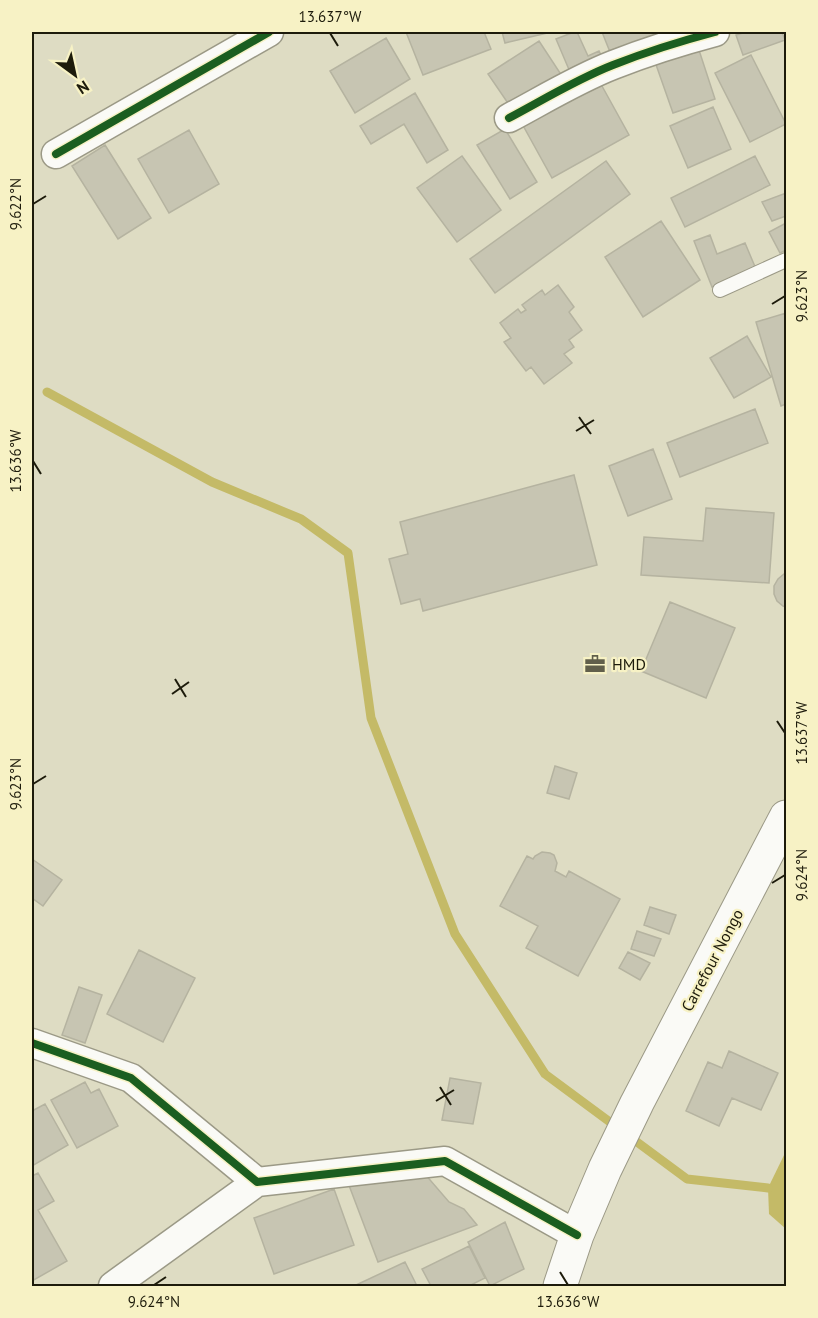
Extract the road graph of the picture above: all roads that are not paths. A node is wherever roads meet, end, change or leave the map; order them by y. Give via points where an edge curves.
1 (269, 32) edge
2 (715, 32) edge
3 (508, 118) dead end
4 (56, 154) dead end
5 (786, 260) edge
6 (720, 290) dead end
7 (786, 817) edge
8 (32, 1043) edge
9 (257, 1182) junction
10 (577, 1235) junction
11 (113, 1287) edge
12 (560, 1287) edge

1 - 4 street
2 - 3 street via 612,65
5 - 6 lane
7 - 10 main road, Carrefour Nongo via 637,1103
8 - 9 street via 131,1078
9 - 10 street via 445,1161
9 - 11 street
10 - 12 main road, Carrefour Nongo

